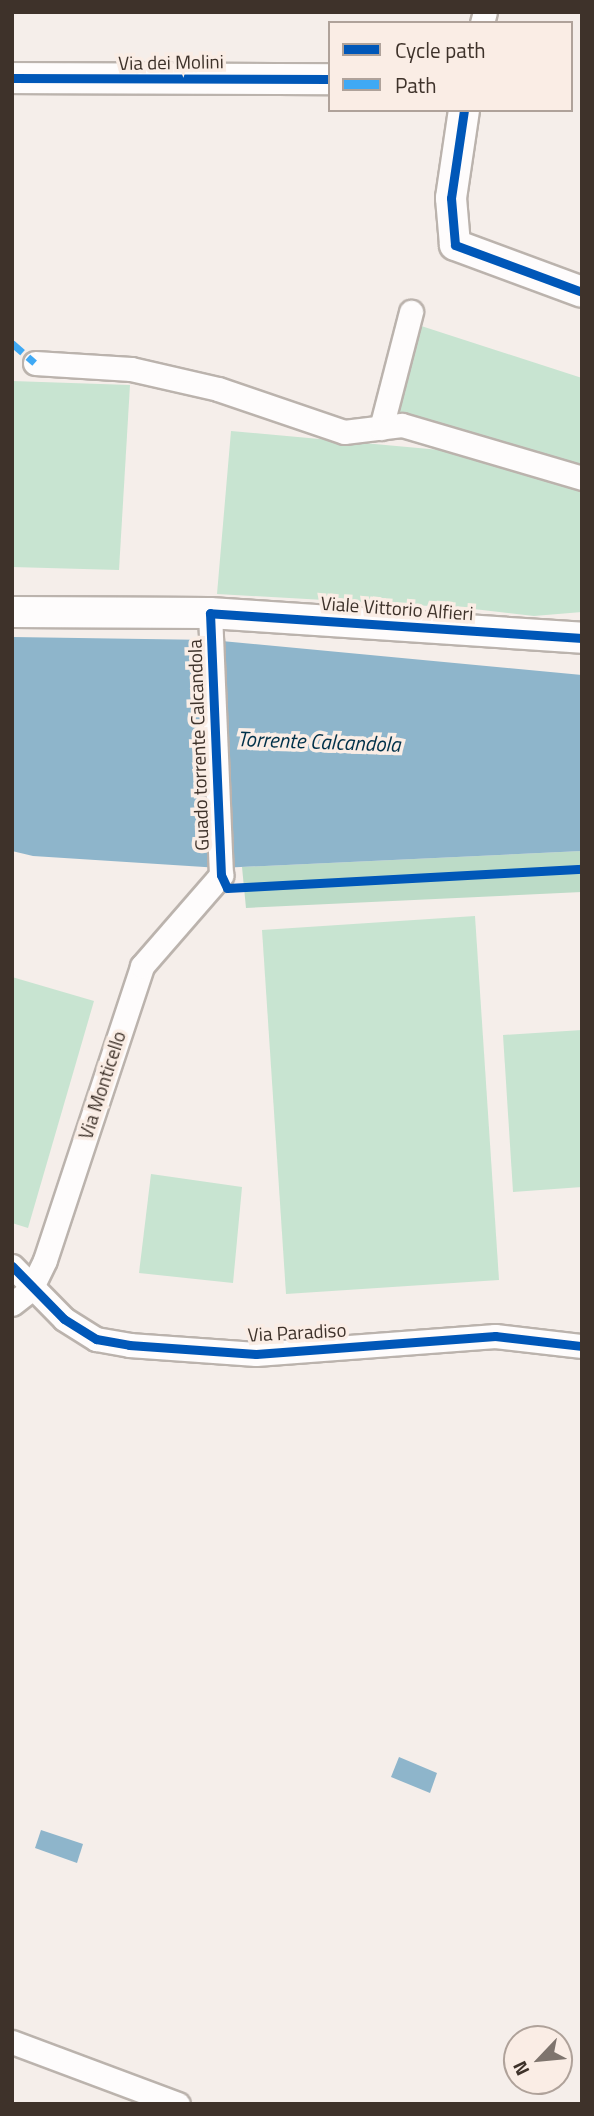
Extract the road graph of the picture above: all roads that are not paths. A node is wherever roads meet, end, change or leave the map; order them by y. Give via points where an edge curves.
1 (12, 79) edge
2 (328, 79) edge
3 (464, 112) edge
4 (582, 292) edge
5 (411, 312) dead end
6 (35, 363) dead end
7 (381, 428) junction
8 (582, 478) edge
9 (12, 612) edge
10 (210, 613) junction
11 (582, 638) edge
12 (221, 875) joint
13 (12, 1266) edge
14 (32, 1289) junction
15 (12, 1304) edge
16 (582, 1346) edge
17 (12, 2042) edge
18 (178, 2104) edge

1 - 2 street, Via dei Molini
3 - 4 street via 451,198 455,245
5 - 7 street
6 - 7 street via 131,369 206,386 344,432
7 - 8 street via 402,425
9 - 10 street, Viale Vittorio Alfieri
10 - 11 street, Viale Vittorio Alfieri
10 - 12 street, Guado torrente Calcandola
12 - 14 street, Via Monticello via 142,966 49,1250
13 - 14 street
14 - 15 street
14 - 16 street, Via Paradiso via 64,1320 96,1339 129,1345 257,1354 495,1336
17 - 18 street

